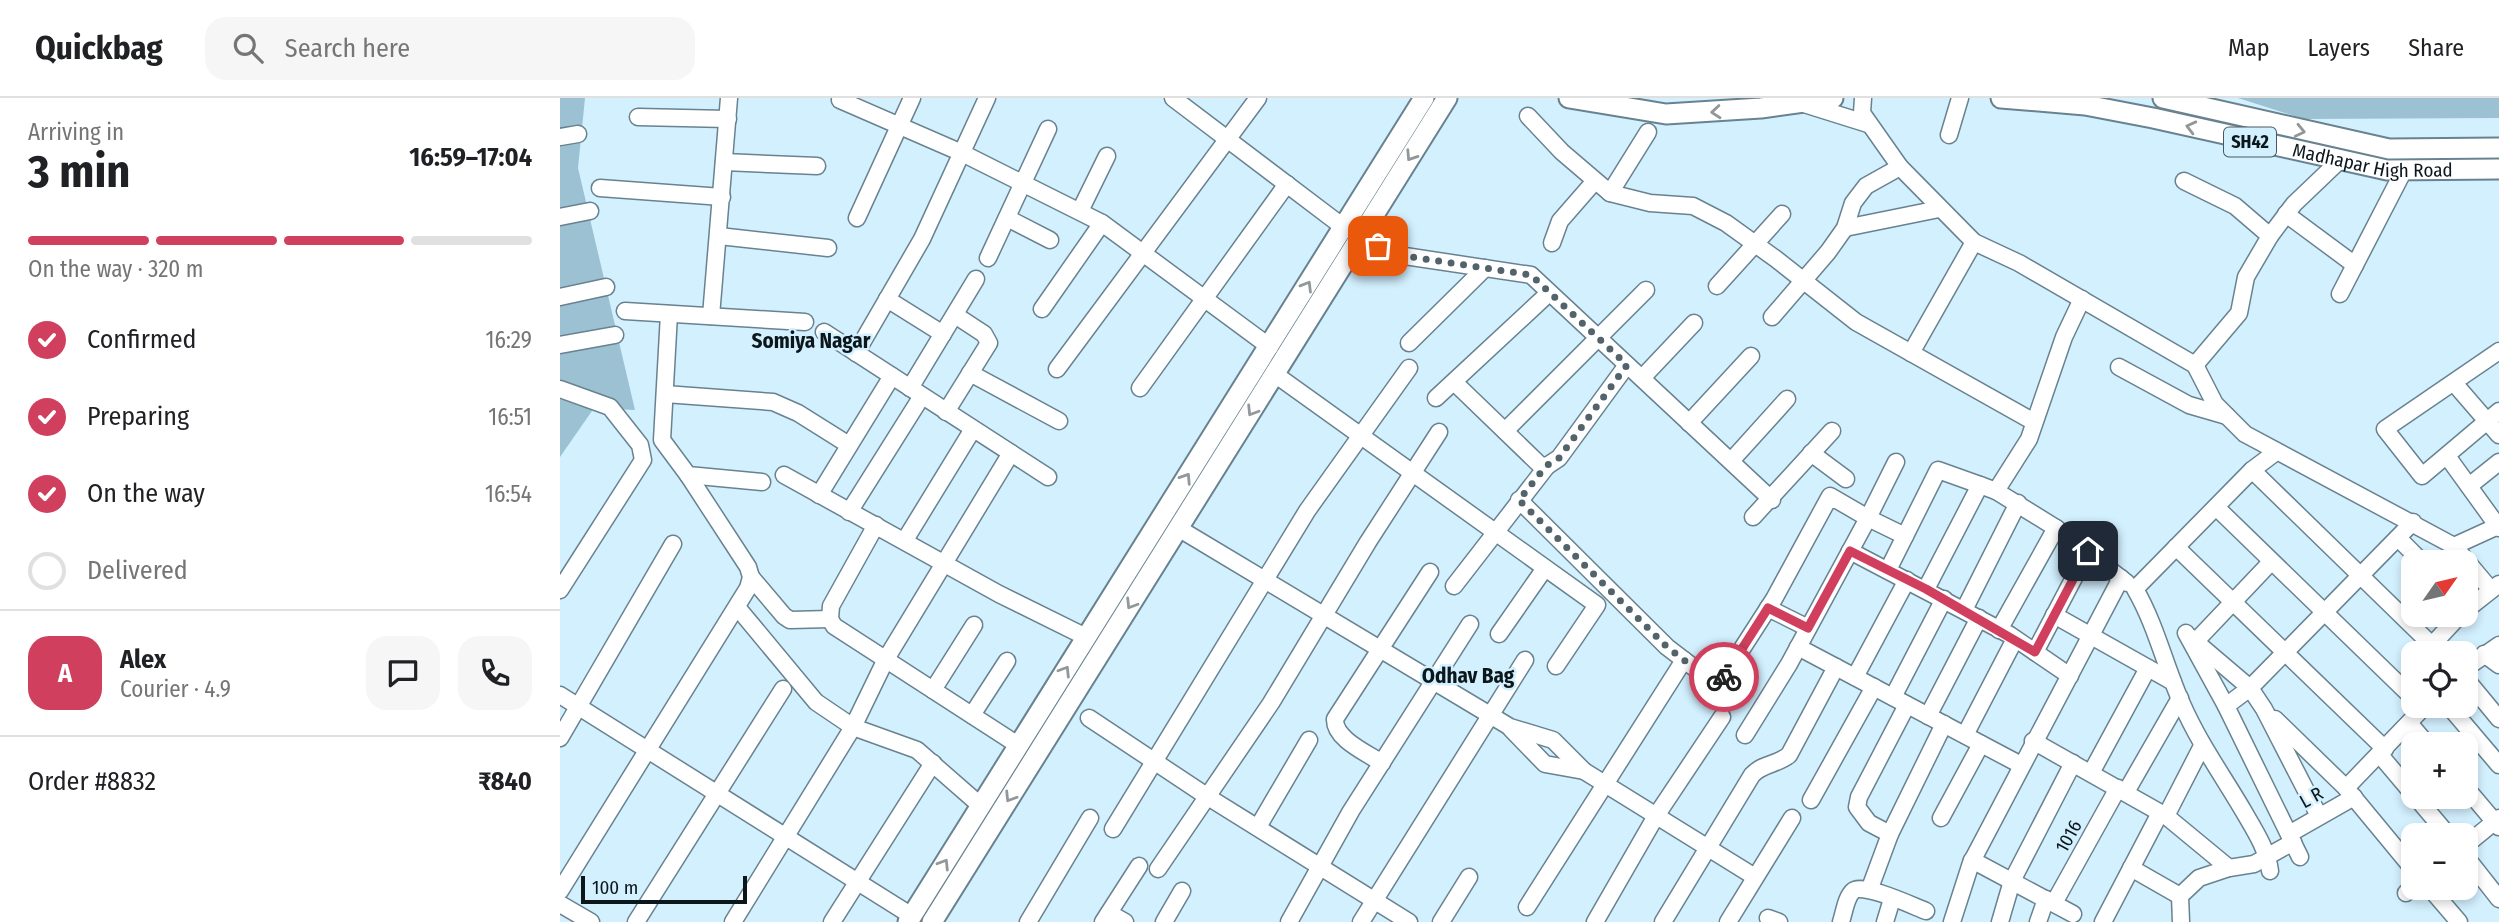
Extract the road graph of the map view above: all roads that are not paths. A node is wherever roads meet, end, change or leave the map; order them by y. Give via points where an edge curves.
1 (729, 98) edge
2 (912, 98) edge
3 (987, 98) edge
4 (1173, 98) edge
5 (1258, 98) edge
6 (1424, 98) edge
7 (1447, 98) edge
8 (1569, 98) edge
9 (1832, 98) edge
10 (1863, 98) edge
11 (1960, 98) edge
12 (2001, 98) edge
13 (2163, 98) edge
14 (840, 100) dead end
15 (1799, 102) junction
16 (1528, 116) dead end
17 (638, 117) dead end
18 (728, 119) junction
19 (1868, 124) junction
20 (900, 125) junction
21 (1048, 129) dead end
22 (1648, 132) dead end
23 (578, 134) dead end
24 (1949, 135) dead end
25 (560, 137) edge
26 (1227, 137) junction
27 (2499, 148) edge
28 (962, 153) junction
29 (1107, 156) dead end
30 (724, 162) junction
31 (2338, 162) junction
32 (817, 166) dead end
33 (1900, 167) junction
34 (2499, 169) edge
35 (2404, 170) junction
36 (2184, 181) dead end
37 (1594, 182) junction
38 (1024, 183) junction
39 (1287, 184) junction
40 (600, 188) dead end
41 (1610, 192) junction
42 (722, 197) junction
43 (1939, 209) junction
44 (590, 211) dead end
45 (1080, 211) junction
46 (1782, 214) dead end
47 (2286, 214) junction
48 (560, 217) edge
49 (857, 218) dead end
50 (1007, 218) junction
51 (1102, 223) junction
52 (1342, 226) junction
53 (1845, 228) junction
54 (719, 236) junction
55 (2270, 236) junction
56 (1360, 237) junction
57 (1050, 240) dead end
58 (1974, 242) junction
59 (1552, 243) dead end
60 (1754, 243) junction
61 (828, 248) dead end
62 (1143, 251) junction
63 (988, 258) dead end
64 (2355, 265) junction
65 (1485, 268) junction
66 (976, 279) dead end
67 (1805, 280) junction
68 (1717, 286) dead end
69 (607, 287) dead end
70 (1646, 290) dead end
71 (1549, 292) junction
72 (2340, 294) dead end
73 (560, 297) edge
74 (1204, 297) junction
75 (887, 299) junction
76 (2082, 299) junction
77 (1042, 309) dead end
78 (625, 311) dead end
79 (669, 314) junction
80 (955, 315) junction
81 (711, 316) junction
82 (1772, 317) dead end
83 (804, 322) dead end
84 (1694, 323) dead end
85 (824, 332) dead end
86 (943, 334) junction
87 (615, 335) dead end
88 (1598, 338) junction
89 (1409, 343) dead end
90 (560, 345) edge
91 (1270, 347) junction
92 (2499, 351) edge
93 (856, 353) junction
94 (1911, 353) junction
95 (1751, 356) dead end
96 (1627, 365) junction
97 (2195, 365) junction
98 (1409, 368) dead end
99 (2119, 368) dead end
100 (1057, 369) dead end
101 (970, 373) junction
102 (1276, 375) junction
103 (892, 376) junction
104 (1642, 378) junction
105 (1454, 382) junction
106 (2454, 383) junction
107 (1140, 388) dead end
108 (560, 389) edge
109 (916, 392) junction
110 (665, 394) junction
111 (1436, 398) dead end
112 (1787, 399) dead end
113 (946, 412) junction
114 (2227, 416) junction
115 (2493, 417) edge
116 (1059, 421) dead end
117 (2034, 422) junction
118 (1689, 423) junction
119 (973, 429) junction
120 (1505, 431) junction
121 (1832, 431) dead end
122 (1439, 432) dead end
123 (1359, 434) junction
124 (2499, 435) edge
125 (849, 445) junction
126 (2276, 452) junction
127 (1011, 453) junction
128 (1811, 453) junction
129 (2447, 456) junction
130 (1731, 461) junction
131 (2499, 462) edge
132 (1896, 463) dead end
133 (1546, 466) junction
134 (2252, 470) junction
135 (1412, 472) junction
136 (688, 475) junction
137 (784, 475) dead end
138 (1048, 477) dead end
139 (1846, 479) dead end
140 (761, 482) dead end
141 (1980, 485) junction
142 (2469, 486) junction
143 (1996, 491) junction
144 (819, 495) junction
145 (1519, 500) junction
146 (1772, 500) junction
147 (2018, 503) junction
148 (2216, 507) junction
149 (849, 512) junction
150 (1753, 517) dead end
151 (1868, 517) junction
152 (2413, 522) junction
153 (876, 525) junction
154 (2498, 527) edge
155 (1178, 528) junction
156 (2056, 528) junction
157 (1492, 533) junction
158 (1905, 537) junction
159 (2398, 538) junction
160 (905, 540) junction
161 (674, 544) dead end
162 (2454, 546) junction
163 (2176, 547) junction
164 (2410, 550) edge
165 (1850, 551) junction
166 (2088, 551) junction
167 (2271, 562) junction
168 (943, 563) junction
169 (1545, 568) junction
170 (1888, 570) junction
171 (1430, 572) dead end
172 (2360, 575) junction
173 (751, 577) junction
174 (2121, 578) junction
175 (1265, 580) junction
176 (1908, 580) junction
177 (1454, 586) dead end
178 (2495, 587) edge
179 (1926, 589) junction
180 (2135, 589) junction
181 (560, 590) edge
182 (1944, 599) junction
183 (2478, 600) edge
184 (2232, 602) junction
185 (737, 607) junction
186 (1768, 608) junction
187 (1964, 610) junction
188 (2322, 612) junction
189 (1325, 614) junction
190 (2054, 615) junction
191 (1979, 618) junction
192 (830, 619) junction
193 (1470, 624) dead end
194 (974, 625) dead end
195 (1808, 628) junction
196 (1999, 630) junction
197 (1499, 634) dead end
198 (2091, 636) junction
199 (1086, 637) junction
200 (2015, 639) junction
201 (2196, 641) junction
202 (2428, 641) edge
203 (2499, 645) edge
204 (1798, 647) junction
205 (1381, 649) junction
206 (2035, 652) junction
207 (2282, 652) junction
208 (2484, 654) junction
209 (886, 659) junction
210 (2478, 659) edge
211 (1007, 660) dead end
212 (1525, 660) dead end
213 (1684, 660) junction
214 (1556, 666) dead end
215 (2499, 666) edge
216 (1836, 667) junction
217 (2148, 668) junction
218 (2070, 676) junction
219 (1855, 677) junction
220 (1433, 681) junction
221 (2173, 682) junction
222 (1874, 687) junction
223 (2401, 687) edge
224 (2250, 688) junction
225 (783, 689) dead end
226 (933, 690) junction
227 (2478, 694) edge
228 (560, 695) edge
229 (2180, 698) junction
230 (1900, 701) junction
231 (2226, 706) junction
232 (579, 707) junction
233 (2264, 709) junction
234 (972, 715) junction
235 (1490, 716) junction
236 (1927, 716) junction
237 (1722, 717) dead end
238 (1089, 718) dead end
239 (2414, 718) edge
240 (2459, 718) edge
241 (2499, 719) edge
242 (2409, 723) junction
243 (1944, 724) junction
244 (853, 727) junction
245 (1510, 727) junction
246 (2417, 732) edge
247 (1745, 735) dead end
248 (1965, 735) junction
249 (560, 738) edge
250 (1309, 740) dead end
251 (2033, 741) junction
252 (1981, 744) junction
253 (1018, 745) junction
254 (2202, 746) junction
255 (647, 751) junction
256 (2383, 752) junction
257 (1156, 760) junction
258 (933, 762) junction
259 (1381, 763) junction
260 (2073, 763) junction
261 (2021, 765) junction
262 (2499, 765) edge
263 (1584, 771) junction
264 (2091, 773) junction
265 (2401, 777) edge
266 (1605, 784) junction
267 (2122, 790) junction
268 (2350, 793) junction
269 (718, 794) junction
270 (1208, 797) junction
271 (1811, 800) dead end
272 (2478, 801) edge
273 (981, 806) junction
274 (2426, 809) edge
275 (2163, 815) junction
276 (1657, 816) junction
277 (2319, 816) junction
278 (1090, 818) dead end
279 (1792, 818) dead end
280 (1941, 818) dead end
281 (2498, 822) edge
282 (2438, 823) edge
283 (1258, 827) junction
284 (1113, 829) dead end
285 (1890, 834) junction
286 (786, 836) junction
287 (2478, 836) edge
288 (2291, 838) junction
289 (1707, 848) junction
290 (2401, 855) edge
291 (2300, 857) dead end
292 (1972, 860) junction
293 (2269, 863) junction
294 (1139, 866) dead end
295 (1319, 868) junction
296 (2132, 868) junction
297 (2229, 868) junction
298 (1158, 869) dead end
299 (2478, 872) edge
300 (1469, 877) dead end
301 (1755, 877) junction
302 (856, 880) junction
303 (2012, 881) junction
304 (1870, 888) junction
305 (560, 891) edge
306 (1182, 891) dead end
307 (2180, 896) junction
308 (1892, 899) junction
309 (2499, 899) edge
310 (2440, 900) edge
311 (1373, 901) junction
312 (2050, 901) junction
313 (560, 904) edge
314 (1527, 907) dead end
315 (1926, 911) dead end
316 (2073, 914) dead end
317 (1106, 917) edge
318 (910, 919) edge
319 (591, 922) edge
320 (636, 922) edge
321 (733, 922) edge
322 (832, 922) edge
323 (932, 922) edge
324 (1028, 922) edge
325 (1125, 922) edge
326 (1164, 922) edge
327 (1289, 922) edge
328 (1361, 922) edge
329 (1409, 922) edge
330 (1441, 922) edge
331 (1595, 922) edge
332 (1663, 922) edge
333 (1728, 922) edge
334 (1841, 922) edge
335 (1885, 922) edge
336 (1952, 922) edge
337 (2000, 922) edge
338 (2038, 922) edge
339 (2103, 922) edge
340 (2181, 922) edge
341 (2459, 922) edge

1 - 18 street
2 - 20 street
3 - 28 street
4 - 26 street
5 - 26 street
6 - 52 main road
7 -> 56 main road
15 -> 8 main road via 1666,114
9 - 15 main road
10 - 19 street via 1860,107
11 - 24 street
31 -> 12 main road, Madhapar High Road / SH42 via 2140,115
13 -> 27 main road, SH42 via 2389,149
14 - 20 street
15 - 19 street
16 - 37 street
17 - 18 street
18 - 30 street
19 - 33 street
20 - 28 street
20 - 49 street
21 - 38 street
22 - 41 street
23 - 25 street
26 - 39 street
26 - 62 street
28 - 38 street
28 - 75 street via 922,239
29 - 45 street
30 - 32 street
30 - 42 street
31 - 35 main road, Madhapar High Road / SH42
31 - 47 street
33 - 43 street
33 - 53 street via 1867,186 1853,203
34 - 35 main road, Madhapar High Road / SH42
35 - 64 street
36 - 55 street via 2235,206
37 - 41 street
37 - 59 street via 1560,221
38 - 45 street
38 - 50 street
39 - 52 street
39 - 74 street
40 - 42 street
41 - 60 street via 1650,203 1693,206
42 - 54 street
43 - 53 street
43 - 58 street
44 - 48 street
45 - 51 street
46 - 60 street
47 - 55 street
47 - 64 street
50 - 57 street
50 - 63 street
51 - 62 street
51 - 77 street
91 -> 52 main road
53 - 67 street
54 - 61 street
54 - 81 street
55 - 97 street via 2246,277 2239,313
56 - 65 street via 1398,255
56 - 102 main road
58 - 76 street
58 - 94 street
60 - 67 street
60 - 68 street
62 - 74 street
62 - 100 street
64 - 72 street
65 - 71 street via 1531,275
65 - 89 street
66 - 80 street
67 - 82 street
67 - 94 street via 1832,305
69 - 73 street
70 - 88 street
71 - 88 street
71 - 105 street
74 - 91 street
74 - 107 street
75 - 86 street
75 - 93 street
76 - 97 street
76 - 117 street
78 - 79 street
79 - 81 street
79 - 110 street
80 - 86 street
80 - 101 street via 988,338
81 - 83 street
84 - 104 street
85 - 93 street
86 - 109 street
87 - 90 street
88 - 96 street
88 - 120 street
199 -> 91 main road
92 - 106 street
93 - 103 street
94 - 117 street
95 - 118 street
96 - 104 street
96 - 133 street via 1559,458
97 - 114 street via 2215,404
98 - 123 street
99 - 114 street via 2189,405
101 - 113 street
101 - 116 street
102 - 123 street
102 -> 155 main road
103 - 109 street
103 - 125 street
104 - 118 street
105 - 111 street
105 - 120 street
106 - 115 street
106 - 129 street via 2385,429 2422,476
108 - 181 street via 610,407 640,445 643,460
109 - 113 street
109 - 149 street
110 - 125 street via 774,402
110 - 136 street via 662,440
112 - 130 street
113 - 119 street
114 - 126 street via 2245,434
115 - 124 street
115 - 129 street
117 - 143 street via 2029,439
118 - 130 street
119 - 127 street
119 - 160 street
120 - 133 street
121 - 128 street
122 - 135 street
123 - 135 street
123 - 175 street
125 - 144 street
126 - 134 street
126 - 152 street
127 - 138 street
127 - 168 street
128 - 139 street
128 - 146 street
129 - 142 street
130 - 146 street
131 - 142 street
132 - 151 street
133 - 145 street
134 - 148 street
134 - 172 street
135 - 157 street
135 - 189 street
136 - 140 street
136 - 173 street
137 - 144 street
141 - 143 street
141 - 158 street via 1938,470
141 - 179 street
142 - 154 street
143 - 147 street
144 - 149 street
145 - 157 street
145 - 213 street
146 - 150 street
147 - 156 street
147 - 187 street
148 - 163 street
148 - 167 street
149 - 153 street
151 - 158 street
151 - 165 street
151 - 186 street via 1830,496
152 - 159 street
152 - 162 street
153 - 160 street
153 - 192 street via 831,606
154 - 162 street
155 - 175 street
155 -> 323 main road
156 - 166 street
156 - 196 street
157 - 169 street
157 - 177 street
158 - 170 street
159 - 164 street
159 - 172 street
160 - 168 street
161 - 232 street
162 - 178 street
163 - 180 street
163 - 184 street
165 - 170 street
165 - 195 street
166 - 174 street
166 - 190 street
167 - 184 street
167 - 188 street
168 - 199 street
168 - 209 street
169 - 197 street
169 - 214 street via 1597,605
170 - 176 street
171 - 205 street
172 - 188 street
172 - 202 street
173 - 185 street
173 - 192 street via 790,620
174 - 180 street
174 - 198 street
175 - 189 street
175 - 257 street
176 - 179 street
176 - 219 street
178 - 183 street
179 - 182 street
180 - 221 street
182 - 187 street
182 - 230 street
184 - 201 street
184 - 207 street
185 - 244 street via 816,702
185 - 255 street
186 - 195 street
186 - 213 street via 1718,686
187 - 191 street
188 - 207 street
188 - 223 street
189 - 205 street
189 - 270 street
190 - 198 street
190 - 206 street
191 - 196 street
191 - 236 street
192 - 209 street via 840,632
193 - 220 street
194 - 226 street
195 - 204 street
196 - 200 street
198 - 217 street
198 - 218 street
253 -> 199 main road
200 - 206 street
200 - 248 street
201 - 224 street
201 - 231 street via 2186,633
203 - 208 street
204 - 216 street
204 - 247 street
205 - 220 street
205 - 259 street via 1335,719 1335,727
206 - 218 street
207 - 224 street
207 - 256 street
208 - 210 street
208 - 215 street
209 - 226 street
209 - 244 street
211 - 234 street
212 - 235 street
213 - 266 street
216 - 219 street
216 - 289 street via 1788,755 1759,767 1752,775
217 - 221 street
217 - 264 street
218 - 251 street
219 - 222 street
220 - 235 street
220 - 259 street
221 - 229 street
222 - 230 street
222 - 271 street
224 - 231 street
224 - 233 street
225 - 269 street
226 - 234 street
227 - 241 street
228 - 232 street
229 - 254 street
229 - 267 street, 1016
230 - 236 street
230 - 285 street via 1857,807 1869,823
231 - 288 street
232 - 249 street
232 - 255 street
233 - 268 street
233 - 277 street
234 - 253 street
235 - 245 street
235 - 311 street
236 - 243 street
237 - 276 street
238 - 257 street
239 - 242 street, L R
240 - 262 street
242 - 246 street
242 - 256 street, L R
243 - 248 street
243 - 285 street
244 - 258 street via 899,741
244 - 286 street
245 - 263 street via 1553,740
245 - 263 street via 1545,764
248 - 252 street
250 - 283 street
251 - 260 street
251 - 261 street
252 - 261 street
252 - 280 street
253 - 273 main road
254 - 275 street
254 - 293 street
255 - 269 street
255 - 305 street
256 - 265 street
256 - 268 street, L R
257 - 270 street
257 - 284 street
258 - 273 street
258 - 302 street
259 - 295 street
260 - 264 street
260 - 303 street
261 - 292 street
263 - 266 street
264 - 267 street
266 - 276 street
266 - 314 street
267 - 275 street
267 - 312 street, 1016
268 - 277 street, L R
268 - 290 street
269 - 286 street
269 - 320 street
270 - 283 street
270 - 298 street
272 - 281 street
318 -> 273 main road
274 - 282 street
275 - 296 street
275 - 297 street
276 - 289 street
276 - 331 street
277 - 288 street, L R
278 - 324 street
279 - 301 street
281 - 287 street
283 - 295 street
285 - 304 street
286 - 302 street
286 - 321 street
288 - 291 street
288 - 293 street, L R
289 - 301 street
289 - 332 street
292 - 303 street
292 - 336 street
293 - 297 street, L R
294 - 317 street
295 - 311 street
295 - 327 street
296 - 307 street
296 - 339 street
297 - 307 street, L R via 2199,878
299 - 309 street
300 - 330 street
301 - 333 street
302 - 318 street
302 - 322 street
303 - 312 street
303 - 337 street
304 - 308 street
304 - 334 street via 1850,892
306 - 326 street
307 - 340 street
308 - 315 street
308 - 335 street
310 - 341 street
311 - 328 street
311 - 329 street
312 - 316 street
312 - 338 street, 1016
313 - 319 street
317 - 325 street

